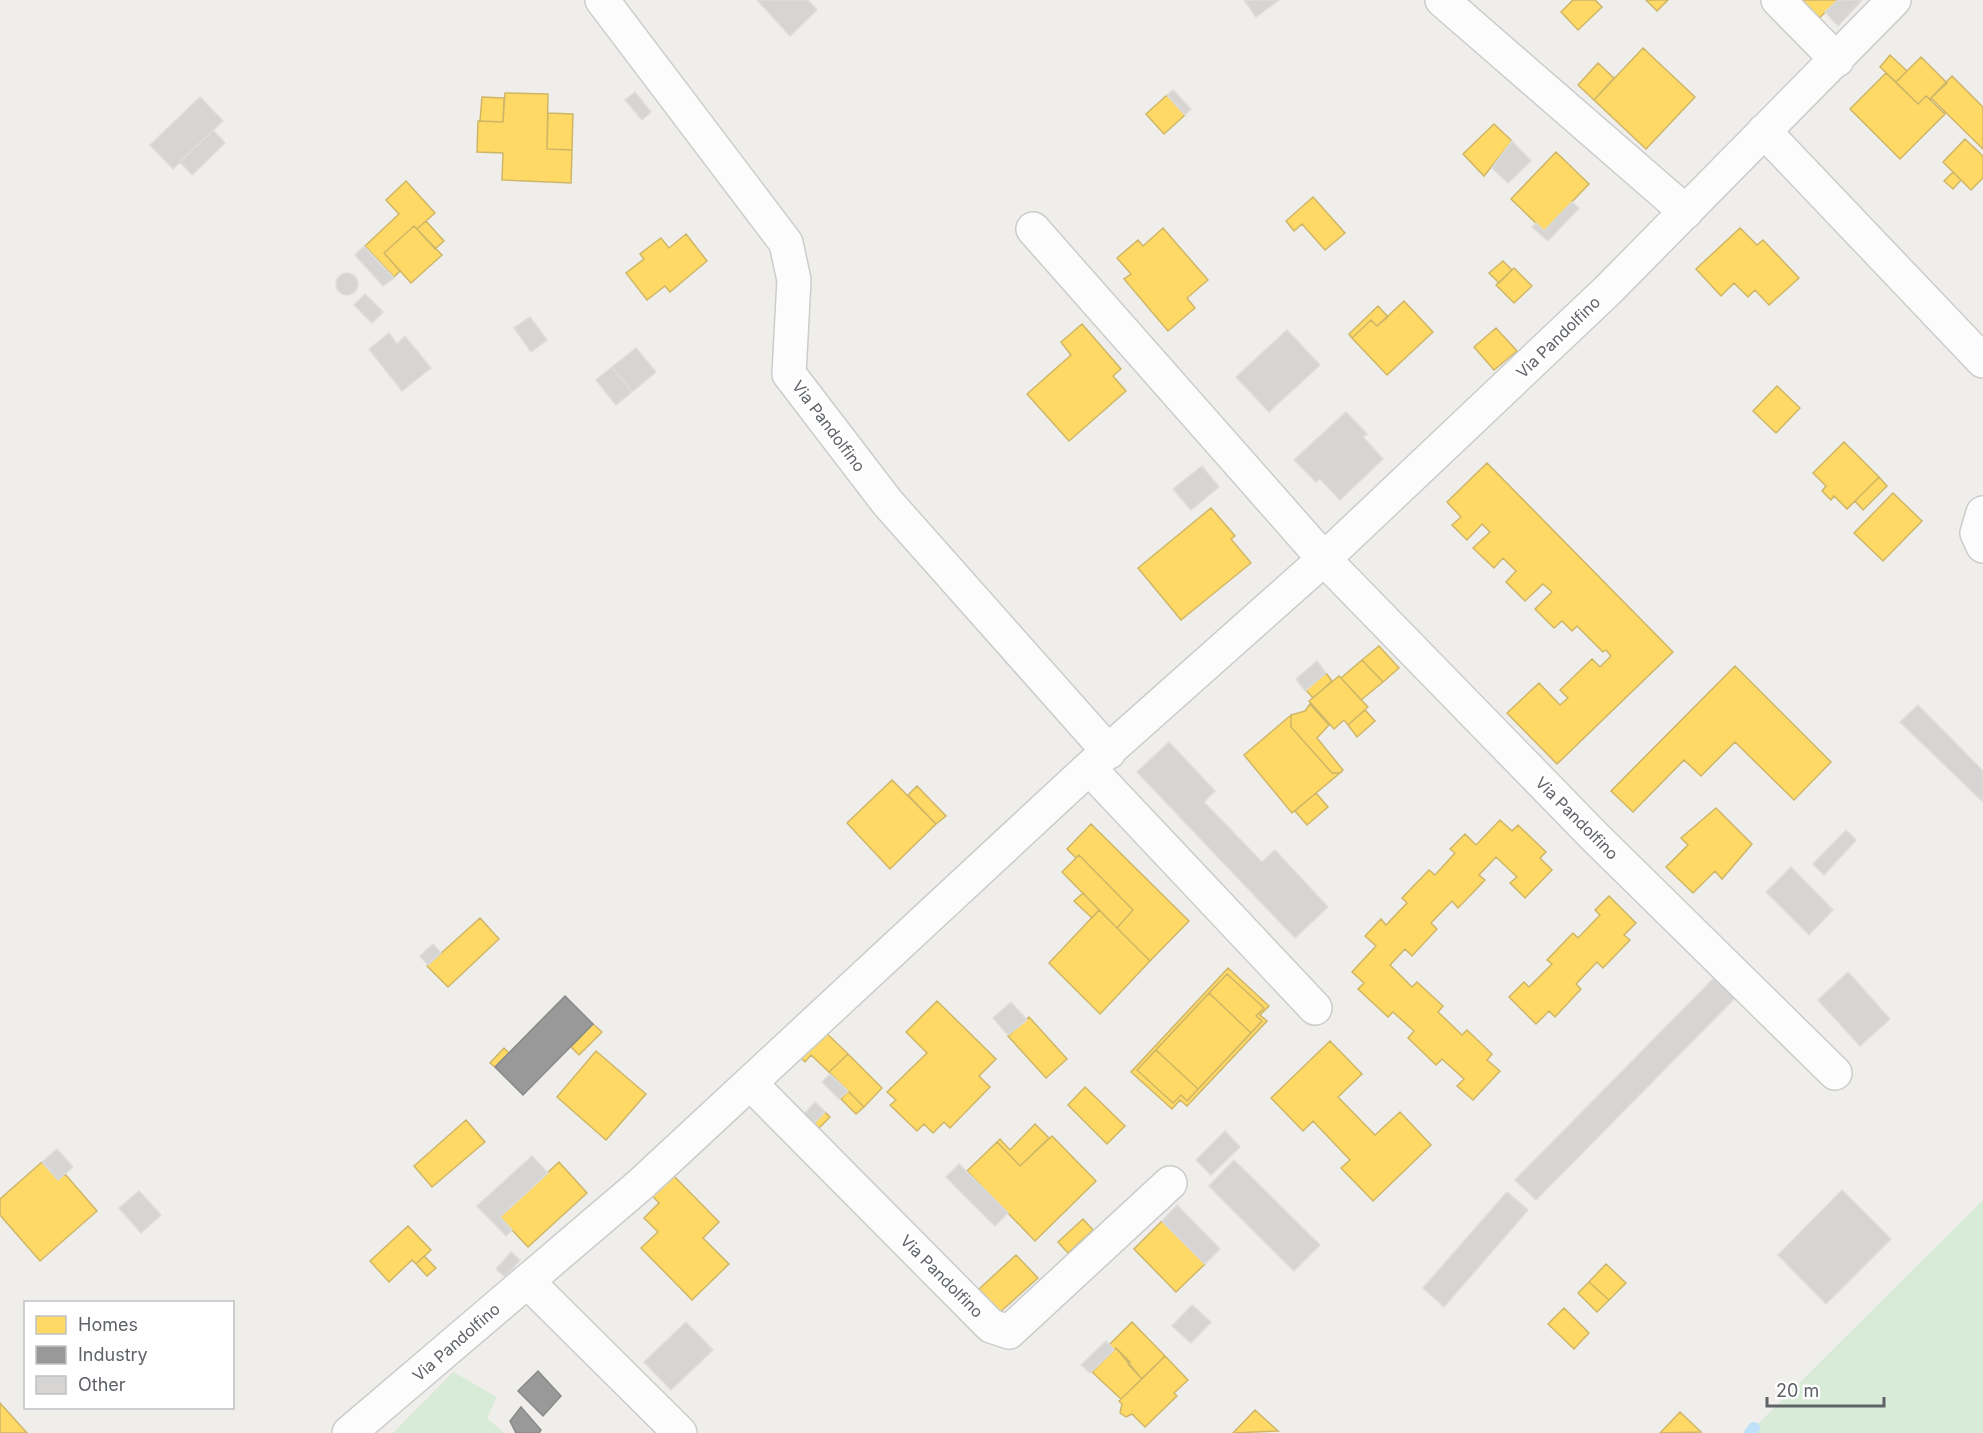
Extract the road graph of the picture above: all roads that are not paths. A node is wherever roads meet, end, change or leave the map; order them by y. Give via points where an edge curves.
1 (602, 0) edge
2 (1442, 0) edge
3 (1778, 0) edge
4 (1894, 0) edge
5 (1837, 60) junction
6 (1764, 132) junction
7 (1686, 212) junction
8 (1033, 229) dead end
9 (1983, 361) edge
10 (1983, 513) edge
11 (1983, 546) edge
12 (1324, 560) junction
13 (1099, 760) junction
14 (1315, 1008) dead end
15 (1834, 1073) dead end
16 (750, 1083) junction
17 (1170, 1184) dead end
18 (526, 1281) junction
19 (349, 1433) edge
20 (680, 1433) edge

1 - 13 street, Via Pandolfino via 786,243 794,280 789,374 887,502
2 - 7 street
3 - 5 street
4 - 5 street, Via Pandolfino
5 - 6 street, Via Pandolfino
6 - 7 street, Via Pandolfino
6 - 9 street
7 - 12 street, Via Pandolfino
8 - 12 street, Via Pandolfino
10 - 11 street via 1977,533
12 - 13 street, Via Pandolfino
12 - 15 street, Via Pandolfino via 1595,837
13 - 14 street, Via Pandolfino
13 - 16 street, Via Pandolfino
16 - 17 street, Via Pandolfino via 991,1326 1009,1332
16 - 18 street, Via Pandolfino via 640,1185
18 - 19 street, Via Pandolfino
18 - 20 street

